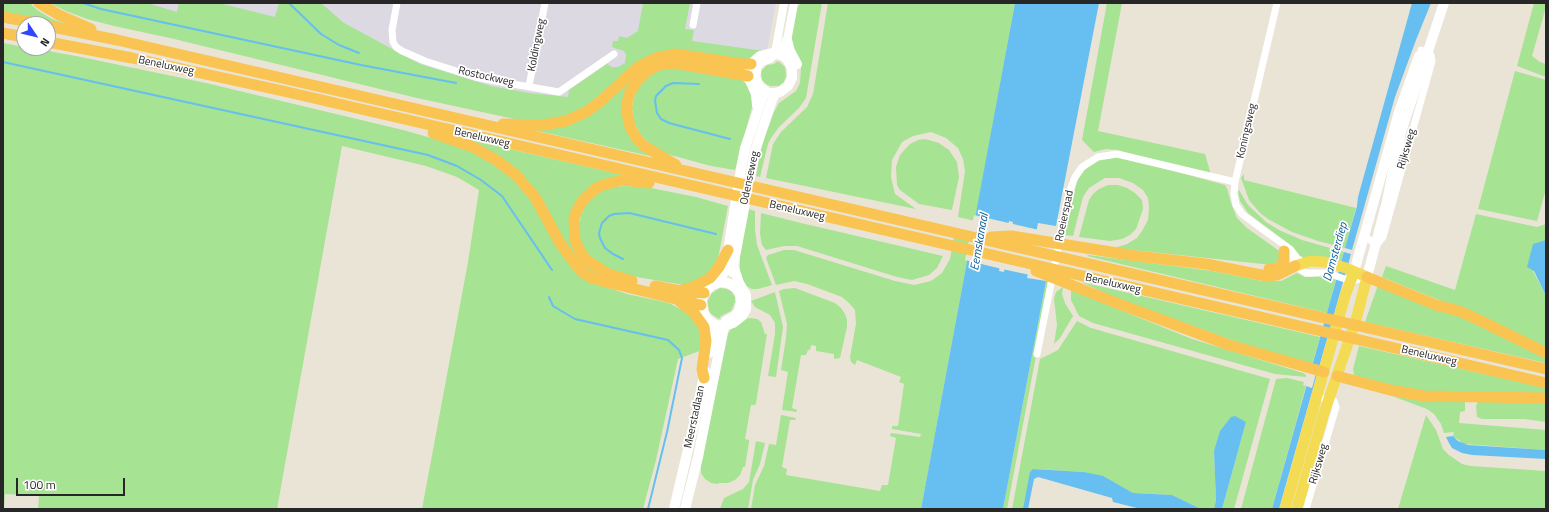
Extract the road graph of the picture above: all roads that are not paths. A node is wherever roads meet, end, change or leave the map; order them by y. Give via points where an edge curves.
1 (39, 3) edge
2 (397, 3) edge
3 (545, 3) edge
4 (697, 3) edge
5 (784, 3) edge
6 (794, 3) edge
7 (1277, 3) edge
8 (1438, 3) edge
9 (1444, 3) edge
10 (3, 17) edge
11 (16, 19) edge
12 (693, 25) dead end
13 (56, 28) edge
14 (3, 33) edge
15 (16, 35) edge
16 (117, 40) junction
17 (787, 40) junction
18 (56, 44) edge
19 (1424, 51) junction
20 (614, 54) dead end
21 (776, 54) junction
22 (752, 64) junction
23 (752, 76) junction
24 (529, 86) junction
25 (758, 89) junction
26 (775, 93) junction
27 (763, 110) junction
28 (401, 120) junction
29 (481, 124) junction
30 (686, 172) junction
31 (1235, 182) junction
32 (699, 188) junction
33 (1365, 236) junction
34 (978, 238) junction
35 (1374, 244) junction
36 (1281, 246) junction
37 (728, 250) junction
38 (1299, 265) junction
39 (1223, 268) junction
40 (1345, 274) junction
41 (1367, 277) junction
42 (1076, 281) junction
43 (731, 283) junction
44 (704, 293) junction
45 (678, 295) junction
46 (701, 305) junction
47 (713, 324) junction
48 (724, 326) junction
49 (1546, 353) edge
50 (1037, 354) dead end
51 (1546, 369) edge
52 (1317, 370) junction
53 (1337, 376) junction
54 (704, 378) junction
55 (1546, 383) edge
56 (1316, 398) junction
57 (1546, 398) edge
58 (1329, 399) junction
59 (674, 509) edge
60 (685, 509) edge
61 (1285, 509) edge
62 (1297, 509) edge
63 (1306, 509) edge

1 - 16 highway via 65,19
2 - 24 street, Rostockweg via 392,36 396,47 402,51 475,77
3 - 24 street, Koldingweg
4 - 12 street
5 - 21 street via 776,40
6 - 17 street
7 - 31 street, Koningsweg
8 - 19 main road, Rijksweg
9 - 19 main road, Rijksweg
10 - 11 highway
13 - 16 highway
14 - 15 highway
16 - 29 highway, Beneluxweg
17 - 21 street
17 - 27 main road via 798,68 798,78 792,91
18 - 28 highway, Beneluxweg via 185,70
19 - 33 main road, Rijksweg via 1399,112
19 - 35 main road, Rijksweg
20 - 24 street, Rostockweg via 560,92
21 - 22 main road via 760,56
21 - 23 main road via 760,63
21 - 26 main road via 787,59 792,68 792,78 788,86
22 - 23 main road
22 - 29 highway via 689,55 666,55 638,67 601,101 586,112 566,121 543,125
23 - 25 main road
23 - 30 highway via 686,64 664,64 646,72 635,83 630,92 627,108 628,120 634,135 648,149
25 - 26 main road
25 - 27 main road
26 - 27 main road, Odenseweg
27 - 37 main road, Odenseweg via 745,148
27 - 43 main road, Odenseweg
28 - 32 highway, Beneluxweg
28 - 45 highway via 473,147 516,175 535,197 570,258 581,271 592,278
29 - 30 highway, Beneluxweg
30 - 34 highway, Beneluxweg
31 - 36 street, Koningsweg via 1234,194 1239,210
31 - 50 street, Roeierspad via 1117,154 1098,157 1082,167 1074,177 1068,193
32 - 42 highway, Beneluxweg via 1024,263 1040,274
32 - 45 highway via 634,181 612,182 590,193 578,208 574,218 575,240 586,260 593,266 619,278
33 - 35 street
33 - 40 main road, Rijksweg via 1360,254
34 - 39 highway via 1011,236
34 - 51 highway, Beneluxweg
35 - 41 main road, Rijksweg
36 - 38 street, Koningsweg
36 - 38 street, Koningsweg via 1290,249
36 - 39 highway via 1283,263 1276,269 1242,266
37 - 43 main road, Odenseweg
37 - 45 highway via 710,278
38 - 39 highway via 1272,276
38 - 40 main road via 1318,261
40 - 41 main road
40 - 52 main road, Rijksweg via 1345,296
41 - 49 highway via 1472,317
41 - 53 main road, Rijksweg
42 - 52 highway via 1114,302 1229,345
42 - 55 highway, Beneluxweg via 1300,327
43 - 44 main road via 712,285
43 - 48 main road via 746,295 746,309 738,321
44 - 45 highway
44 - 46 main road
45 - 46 highway
45 - 54 highway via 704,327
46 - 47 main road via 708,320
47 - 48 main road
47 - 54 main road, Meerstadlaan
48 - 60 main road, Meerstadlaan
52 - 53 main road
52 - 56 main road, Rijksweg
53 - 57 highway via 1424,396
53 - 58 main road, Rijksweg
54 - 59 main road, Meerstadlaan
56 - 58 street
56 - 61 main road, Rijksweg
58 - 62 main road, Rijksweg
58 - 63 street, Rijksweg via 1334,401 1336,407

